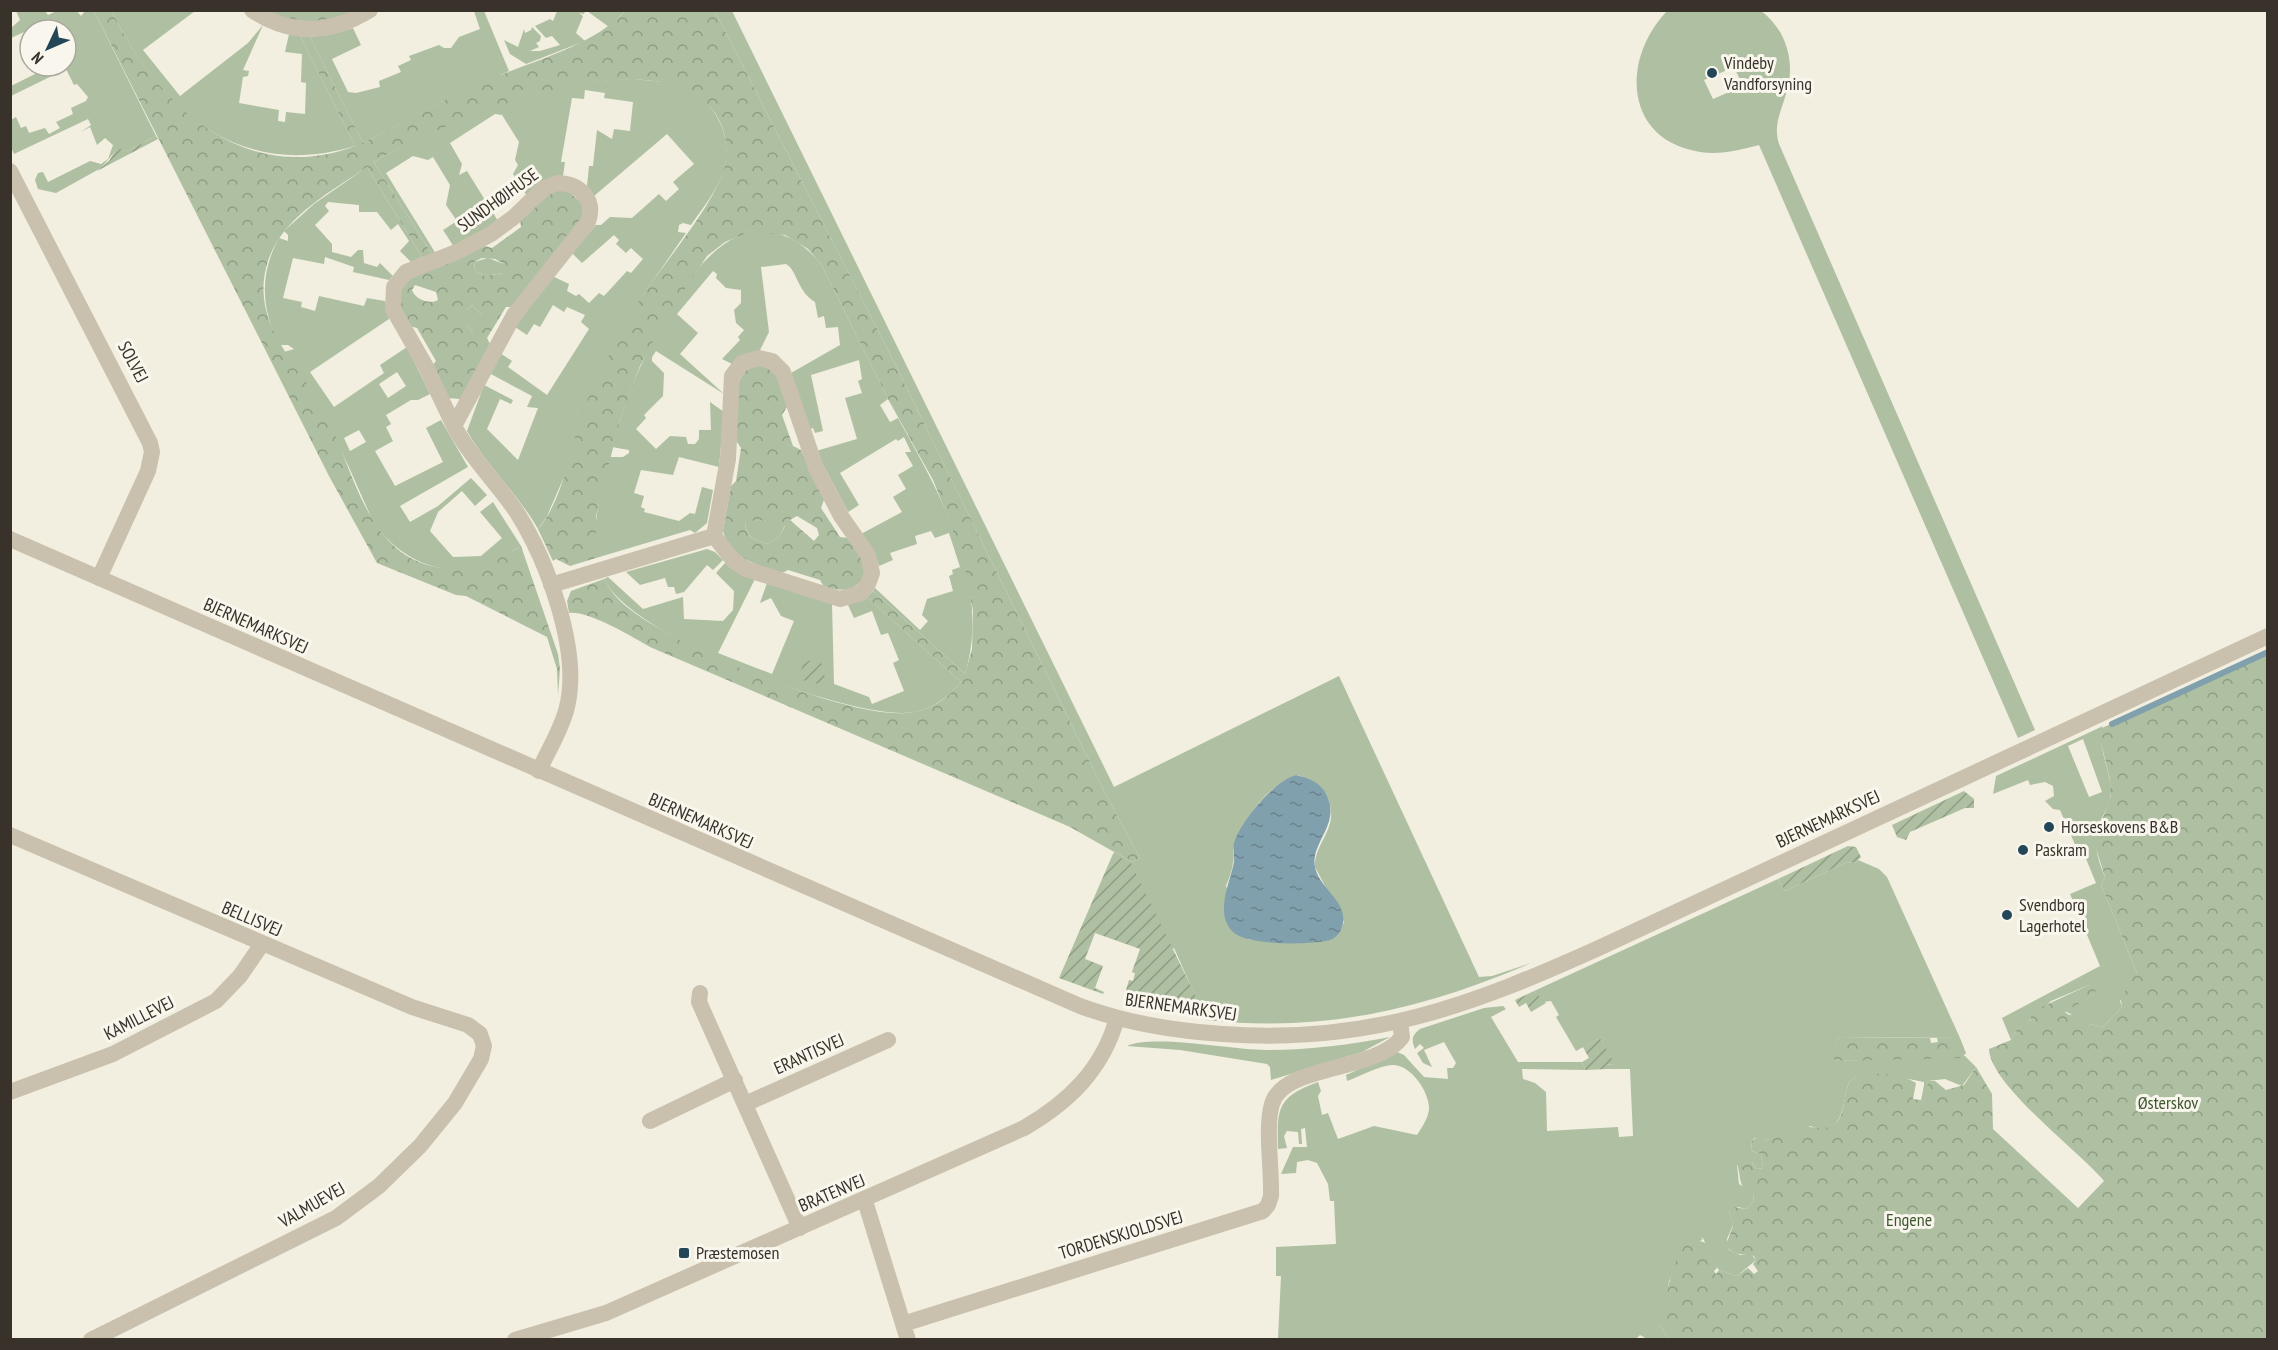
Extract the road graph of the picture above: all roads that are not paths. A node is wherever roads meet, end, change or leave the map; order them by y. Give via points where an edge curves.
1 (252, 10) edge
2 (370, 10) edge
3 (10, 171) edge
4 (454, 426) junction
5 (714, 536) junction
6 (10, 539) edge
7 (99, 578) junction
8 (551, 585) junction
9 (2268, 636) edge
10 (539, 771) junction
11 (10, 835) edge
12 (262, 944) junction
13 (700, 993) dead end
14 (1118, 1018) junction
15 (1400, 1022) junction
16 (480, 1034) joint
17 (888, 1040) dead end
18 (735, 1080) junction
19 (10, 1092) edge
20 (745, 1104) junction
21 (650, 1121) dead end
22 (865, 1200) junction
23 (800, 1228) junction
24 (905, 1332) edge
25 (542, 1336) edge
26 (91, 1340) edge
27 (515, 1340) edge

1 - 2 street via 282,26 311,30 344,24
3 - 7 street, SOLVEJ via 152,452 148,471
4 - 4 street, SUNDHØJHUSE via 514,315 590,219 589,201 575,186 548,186 491,234 406,272 396,283 393,309 422,358
4 - 8 street, SUNDHØJHUSE via 471,456 525,527
5 - 5 street via 739,565 833,597 856,595 871,579 868,555 841,516 816,468 783,372 765,359 746,361 732,376 728,459
5 - 8 street
6 - 7 street, BJERNEMARKSVEJ
7 - 10 street, BJERNEMARKSVEJ
8 - 10 street, SUNDHØJHUSE via 567,640 571,680 567,710
9 - 15 street, BJERNEMARKSVEJ via 1540,975 1472,1001
10 - 14 street, BJERNEMARKSVEJ via 1036,988
11 - 12 street, BELLISVEJ
12 - 16 street, BELLISVEJ via 412,1007 468,1025
12 - 19 street, KAMILLEVEJ via 216,1001 113,1054
13 - 18 street via 699,1002
14 - 15 street, BJERNEMARKSVEJ via 1185,1031 1267,1036 1345,1032
14 - 22 street, BRATENVEJ via 1104,1054 1088,1078 1054,1109 1024,1128
15 - 24 street, TORDENSKJOLDSVEJ via 1402,1036 1389,1047 1280,1089 1271,1107 1271,1196 1263,1211
16 - 26 street, VALMUEVEJ via 483,1053 455,1103 420,1146 379,1186 336,1218
17 - 20 street, ERANTISVEJ
18 - 20 street
18 - 21 street
20 - 23 street
22 - 23 street, BRATENVEJ
22 - 24 street, TORDENSKJOLDSVEJ
23 - 25 street, BRATENVEJ via 606,1313
25 - 27 street, BRATENVEJ

